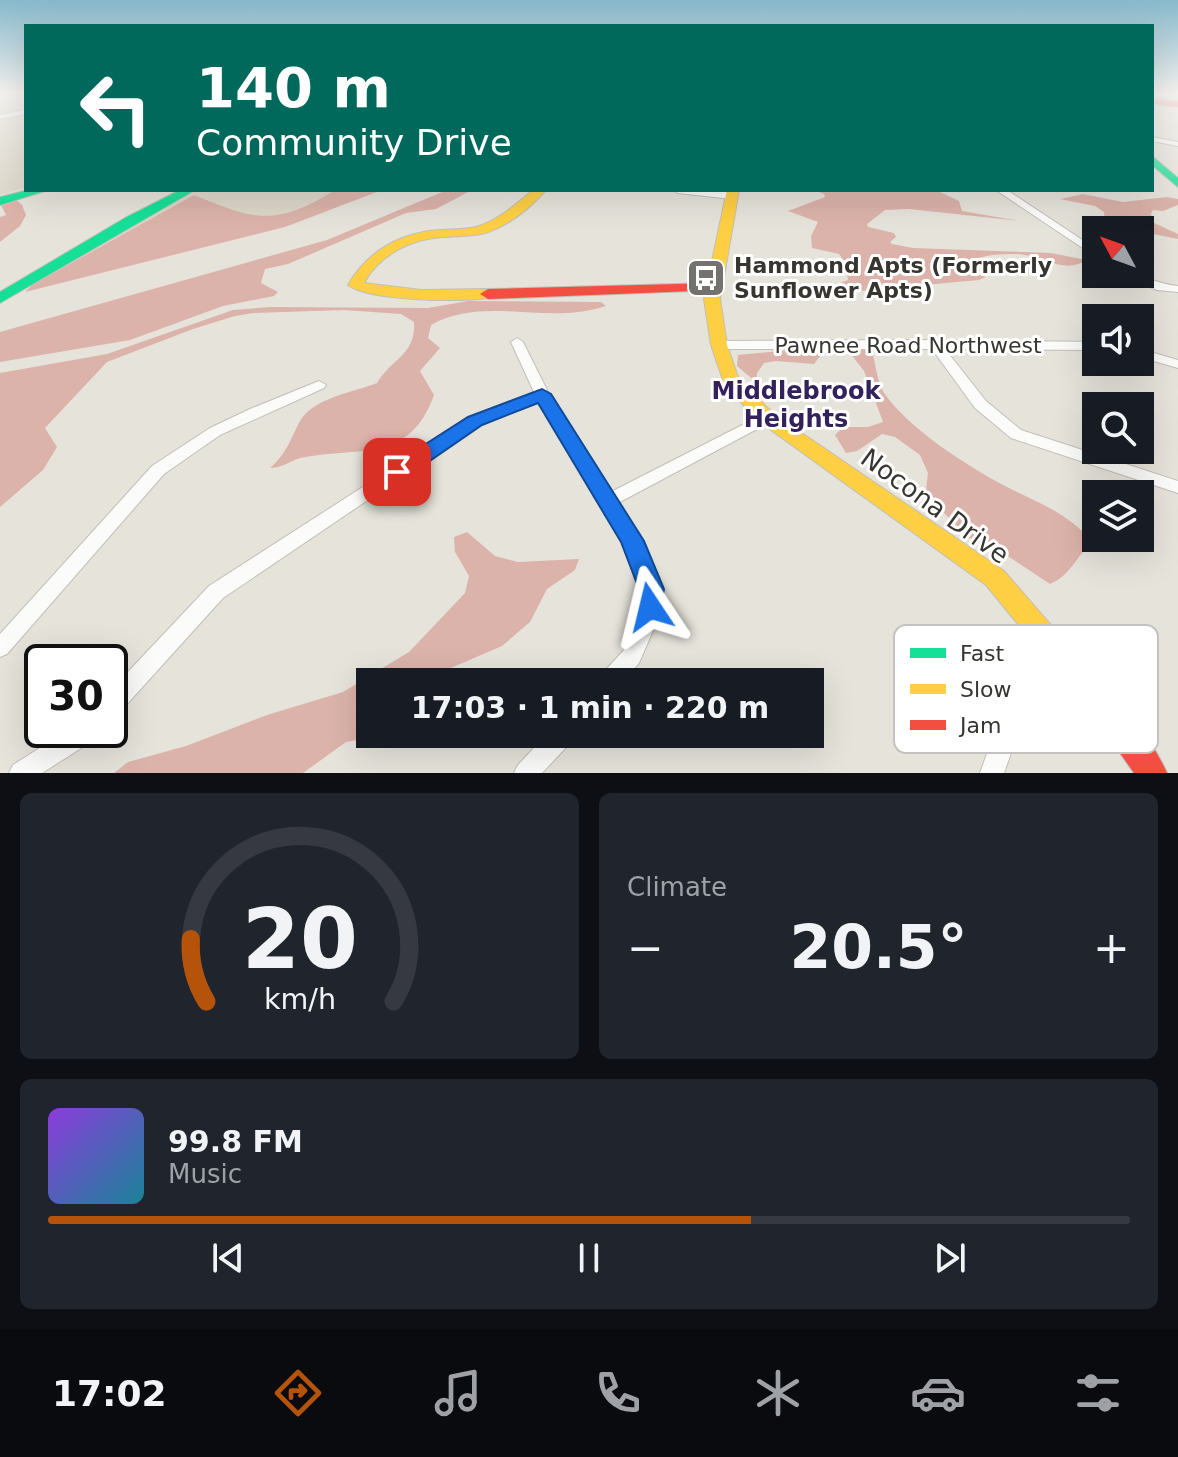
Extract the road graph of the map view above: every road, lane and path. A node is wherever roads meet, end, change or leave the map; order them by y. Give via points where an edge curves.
1 (1154, 139) edge
2 (1178, 144) edge
3 (1154, 161) edge
4 (1178, 184) edge
5 (34, 192) edge
6 (185, 192) edge
7 (537, 192) edge
8 (1004, 192) edge
9 (732, 193) edge
10 (0, 201) edge
11 (1082, 245) edge
12 (1154, 285) edge
13 (714, 287) junction
14 (1178, 289) edge
15 (0, 298) edge
16 (517, 342) dead end
17 (935, 344) junction
18 (719, 345) junction
19 (1082, 346) edge
20 (1154, 357) edge
21 (1178, 364) edge
22 (319, 385) dead end
23 (542, 394) junction
24 (767, 418) junction
25 (1178, 487) edge
26 (608, 501) junction
27 (1033, 625) edge
28 (0, 648) edge
29 (621, 668) edge
30 (128, 687) edge
31 (61, 748) edge
32 (550, 748) edge
33 (999, 753) edge
34 (1138, 753) edge
35 (21, 773) edge
36 (526, 773) edge
37 (992, 773) edge
38 (1152, 773) edge

1 - 2 street
3 - 4 street
5 - 10 street
6 - 15 street
7 - 13 street via 482,230 423,237 381,255 358,275 355,285 370,292 413,293
8 - 11 street
9 - 13 street, Nocona Drive
12 - 14 street
13 - 18 street, Nocona Drive
16 - 23 street
17 - 18 street, Pawnee Road Northwest
17 - 19 street, Pawnee Road Northwest
17 - 25 street via 974,401 1016,434
18 - 24 street, Nocona Drive via 731,382
20 - 21 street
22 - 28 street via 228,423 170,460
23 - 26 street
23 - 30 street via 475,421 216,592
24 - 26 street
24 - 27 street, Nocona Drive via 995,578
26 - 29 street via 652,589 645,626
31 - 35 street
32 - 36 street
33 - 37 street
34 - 38 street, Nocona Drive

